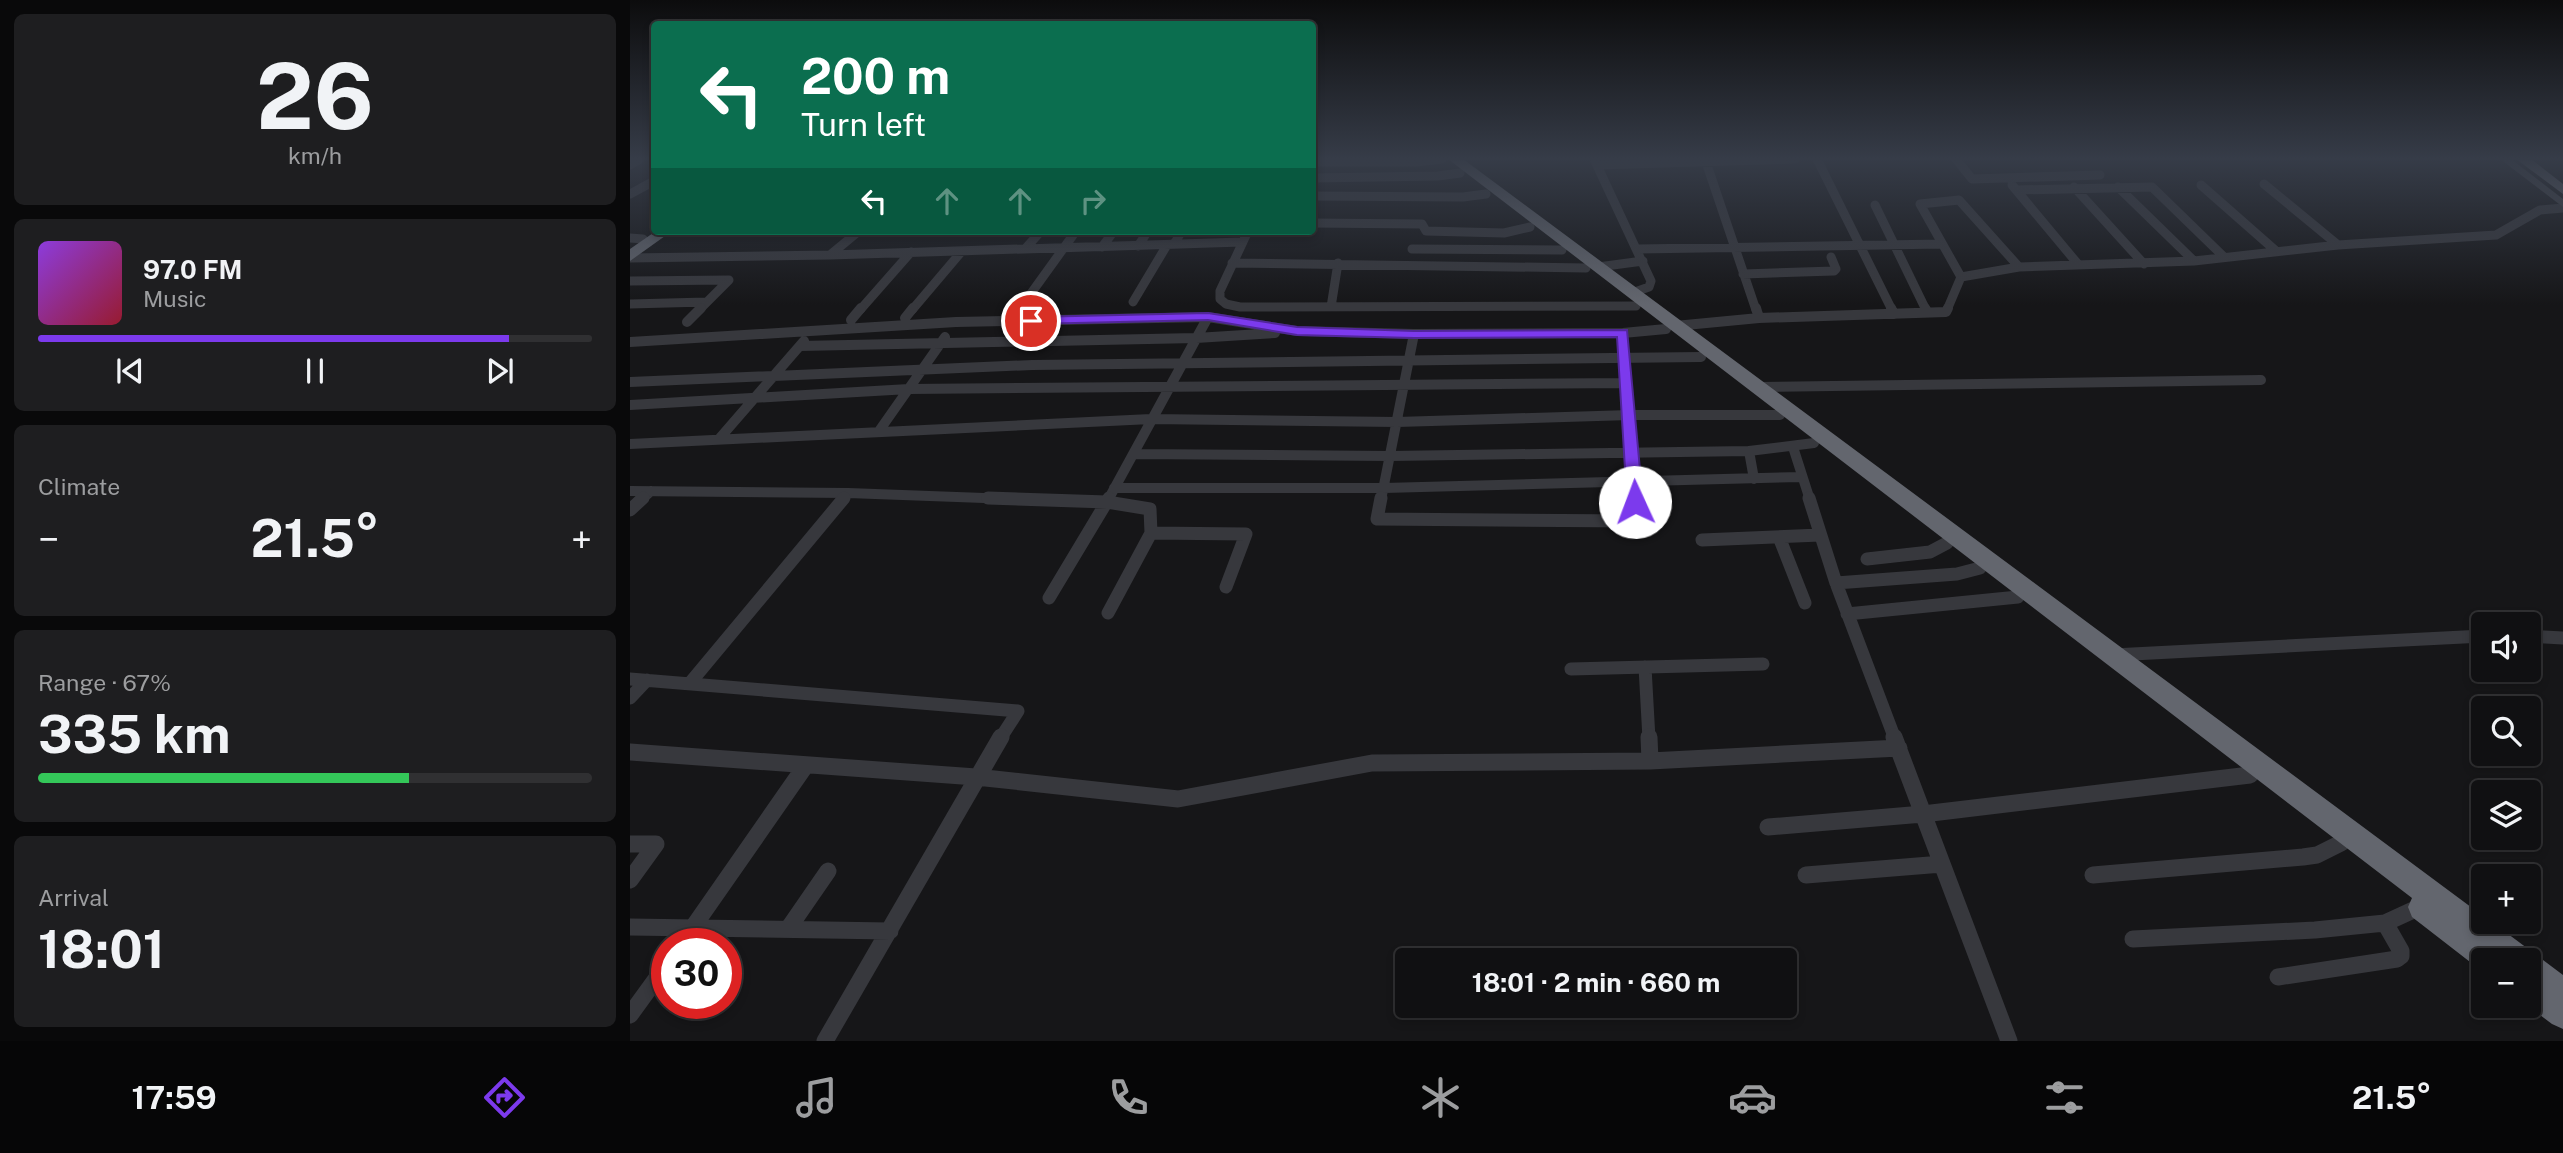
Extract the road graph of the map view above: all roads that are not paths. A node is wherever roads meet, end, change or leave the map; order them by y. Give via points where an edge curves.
1 (1504, 208) edge
2 (1512, 208) edge
3 (1618, 208) edge
4 (1721, 208) edge
5 (1841, 208) edge
6 (1876, 208) edge
7 (1922, 208) edge
8 (1966, 208) edge
9 (2031, 208) edge
10 (2093, 208) edge
11 (2139, 208) edge
12 (2173, 208) edge
13 (2226, 208) edge
14 (2293, 208) edge
15 (2554, 208) edge
16 (1316, 223) edge
17 (1530, 227) junction
18 (660, 235) edge
19 (854, 235) edge
20 (1037, 235) edge
21 (1073, 235) edge
22 (1111, 235) edge
23 (1145, 235) edge
24 (1178, 235) edge
25 (1246, 235) edge
26 (642, 236) edge
27 (1242, 242) junction
28 (1170, 244) junction
29 (1859, 244) junction
30 (1894, 244) junction
31 (1941, 244) junction
32 (2339, 245) junction
33 (1138, 246) junction
34 (1102, 247) junction
35 (1735, 247) junction
36 (630, 248) edge
37 (1062, 248) junction
38 (1025, 249) junction
39 (1412, 249) dead end
40 (1638, 249) junction
41 (1562, 250) junction
42 (962, 251) junction
43 (2276, 251) junction
44 (911, 252) junction
45 (830, 254) junction
46 (630, 257) edge
47 (1832, 257) dead end
48 (2224, 257) junction
49 (1643, 261) junction
50 (2194, 261) junction
51 (1232, 263) junction
52 (1338, 263) junction
53 (2077, 263) junction
54 (2144, 264) junction
55 (2019, 267) junction
56 (1592, 268) junction
57 (1743, 274) junction
58 (1961, 277) junction
59 (630, 281) edge
60 (1634, 300) junction
61 (706, 302) junction
62 (1133, 302) dead end
63 (630, 304) edge
64 (1331, 307) junction
65 (1927, 312) junction
66 (1894, 313) junction
67 (1016, 314) dead end
68 (1208, 317) junction
69 (905, 318) dead end
70 (1759, 318) junction
71 (851, 320) dead end
72 (687, 322) dead end
73 (956, 322) junction
74 (1670, 327) junction
75 (814, 330) junction
76 (1297, 331) junction
77 (1623, 333) junction
78 (1414, 334) junction
79 (1196, 338) junction
80 (630, 342) edge
81 (942, 342) junction
82 (800, 346) junction
83 (1625, 357) junction
84 (1701, 357) junction
85 (1409, 360) junction
86 (1184, 361) junction
87 (925, 366) junction
88 (776, 373) junction
89 (2261, 380) dead end
90 (630, 382) edge
91 (1627, 383) junction
92 (1170, 385) junction
93 (1404, 386) junction
94 (1759, 387) junction
95 (909, 389) junction
96 (755, 398) junction
97 (630, 405) edge
98 (1630, 415) junction
99 (1780, 415) junction
100 (1151, 419) junction
101 (1397, 422) junction
102 (879, 431) junction
103 (719, 439) junction
104 (630, 444) edge
105 (1803, 445) junction
106 (1749, 451) junction
107 (1633, 452) junction
108 (1133, 454) junction
109 (1390, 456) junction
110 (1801, 477) junction
111 (1754, 479) junction
112 (1634, 484) junction
113 (1114, 488) junction
114 (1384, 488) junction
115 (630, 491) edge
116 (651, 491) junction
117 (848, 493) junction
118 (1107, 502) junction
119 (630, 510) edge
120 (1151, 533) junction
121 (1820, 535) junction
122 (1779, 537) junction
123 (1702, 540) dead end
124 (1947, 543) junction
125 (1867, 559) dead end
126 (1979, 568) junction
127 (1836, 583) junction
128 (1226, 587) dead end
129 (2018, 597) junction
130 (1049, 598) dead end
131 (1805, 604) dead end
132 (1108, 613) dead end
133 (1847, 614) junction
134 (2471, 637) edge
135 (2541, 637) edge
136 (2563, 638) edge
137 (2113, 655) junction
138 (1763, 664) dead end
139 (1645, 667) junction
140 (1571, 670) dead end
141 (638, 679) edge
142 (690, 683) junction
143 (630, 698) edge
144 (1899, 748) junction
145 (630, 752) edge
146 (1650, 761) junction
147 (806, 765) junction
148 (2250, 775) junction
149 (976, 777) junction
150 (1923, 814) junction
151 (1768, 827) dead end
152 (2341, 843) junction
153 (630, 844) edge
154 (1942, 864) junction
155 (828, 871) dead end
156 (1806, 874) dead end
157 (2093, 875) dead end
158 (630, 880) edge
159 (2422, 906) junction
160 (2385, 923) junction
161 (630, 928) edge
162 (651, 928) edge
163 (693, 928) edge
164 (742, 929) edge
165 (788, 929) junction
166 (890, 931) junction
167 (2133, 939) dead end
168 (2477, 948) edge
169 (2502, 948) edge
170 (2278, 977) dead end
171 (2541, 977) edge
172 (651, 986) edge
173 (2563, 994) edge
174 (2541, 996) edge
175 (2563, 1013) edge
176 (630, 1015) edge
177 (825, 1041) edge
178 (2009, 1041) edge

1 - 17 highway
2 - 56 highway
3 - 40 street
4 - 35 street
5 - 29 street
6 - 30 street
7 - 31 street
8 - 55 street
9 - 53 street
10 - 54 street
11 - 50 street
12 - 48 street
13 - 43 street
14 - 32 street
15 - 32 street via 2540,210 2496,235
16 - 17 street via 1422,224 1426,231 1504,233
17 - 41 highway
18 - 46 highway
19 - 45 street
20 - 38 street
21 - 37 street
22 - 34 street
23 - 33 street
24 - 28 street
25 - 27 street
26 - 36 highway
27 - 28 street
27 - 51 street
28 - 33 street
28 - 62 street
29 - 30 street
29 - 35 street
29 - 66 street
30 - 31 street
30 - 65 street
31 - 58 street
32 - 43 street
33 - 34 street
34 - 37 street
35 - 40 street
35 - 57 street
37 - 38 street
37 - 67 street
38 - 42 street
39 - 41 street
40 - 49 street
41 - 56 highway
42 - 44 street
42 - 69 street
43 - 48 street
44 - 45 street
44 - 71 street
45 - 46 street
47 - 57 street via 1834,271
48 - 50 street
49 - 56 street
49 - 60 street via 1651,284
50 - 54 street
51 - 52 street
51 - 64 street via 1220,291 1226,304
52 - 56 street
52 - 64 street
53 - 54 street
53 - 55 street
55 - 58 street
56 - 60 highway
57 - 70 street
58 - 65 street via 1946,312
59 - 61 street via 730,280
60 - 64 street
60 - 74 highway
61 - 63 street
61 - 72 street
65 - 66 street
66 - 70 street
68 - 73 street
68 - 76 street
68 - 79 street
70 - 74 street
73 - 75 street
73 - 81 street
74 - 77 street
74 - 84 highway
74 - 94 highway
75 - 80 street
75 - 82 street
76 - 78 street
76 - 79 street
77 - 78 street
77 - 83 street
78 - 85 street
79 - 81 street
79 - 86 street
81 - 82 street
81 - 87 street
82 - 88 street
83 - 84 street
83 - 85 street
83 - 91 street
84 - 99 highway
85 - 86 street
85 - 93 street
86 - 87 street
86 - 92 street
87 - 88 street
87 - 95 street
88 - 90 street
88 - 96 street
89 - 94 street
91 - 93 street
91 - 98 street
92 - 93 street
92 - 95 street
92 - 100 street
93 - 101 street
94 - 137 highway
95 - 96 street
95 - 102 street
96 - 97 street
96 - 103 street
98 - 99 street
98 - 101 street
98 - 107 street
99 - 105 highway
100 - 101 street
100 - 102 street
100 - 108 street
101 - 109 street
102 - 103 street
103 - 104 street
105 - 106 street
105 - 110 street
105 - 124 highway
106 - 107 street
106 - 111 street
107 - 109 street
107 - 112 street
108 - 109 street
108 - 113 street
109 - 114 street
110 - 111 street
110 - 121 street
111 - 112 street
112 - 114 street
112 - 114 street via 1636,521 1377,519
113 - 114 street
113 - 118 street
115 - 116 street
116 - 117 street
116 - 119 street
117 - 118 street
117 - 142 street
118 - 120 street via 1150,509
118 - 130 street
120 - 128 street via 1246,534
120 - 132 street
121 - 122 street
121 - 127 street
122 - 123 street
122 - 131 street
124 - 125 street via 1930,552
124 - 126 highway
126 - 127 street via 1957,574
126 - 129 highway
127 - 133 street
129 - 133 street
129 - 148 highway
133 - 144 street
134 - 137 street
135 - 136 street
137 - 169 highway
138 - 139 street
139 - 140 street
139 - 146 street
141 - 142 street
141 - 143 street
142 - 149 street via 1018,711
144 - 146 street
144 - 150 street
145 - 147 street
146 - 149 street via 1373,763 1178,799
147 - 149 street
147 - 163 street
148 - 150 street
148 - 152 highway
149 - 166 street
150 - 151 street
150 - 154 street
152 - 157 street via 2303,857
152 - 159 highway
153 - 158 street via 656,844
154 - 156 street
154 - 178 street
155 - 165 street
159 - 160 street
159 - 168 highway
160 - 167 street
160 - 170 street via 2401,956
161 - 162 street
164 - 165 street
165 - 166 street
166 - 177 street
171 - 173 highway
172 - 176 street
174 - 175 highway

